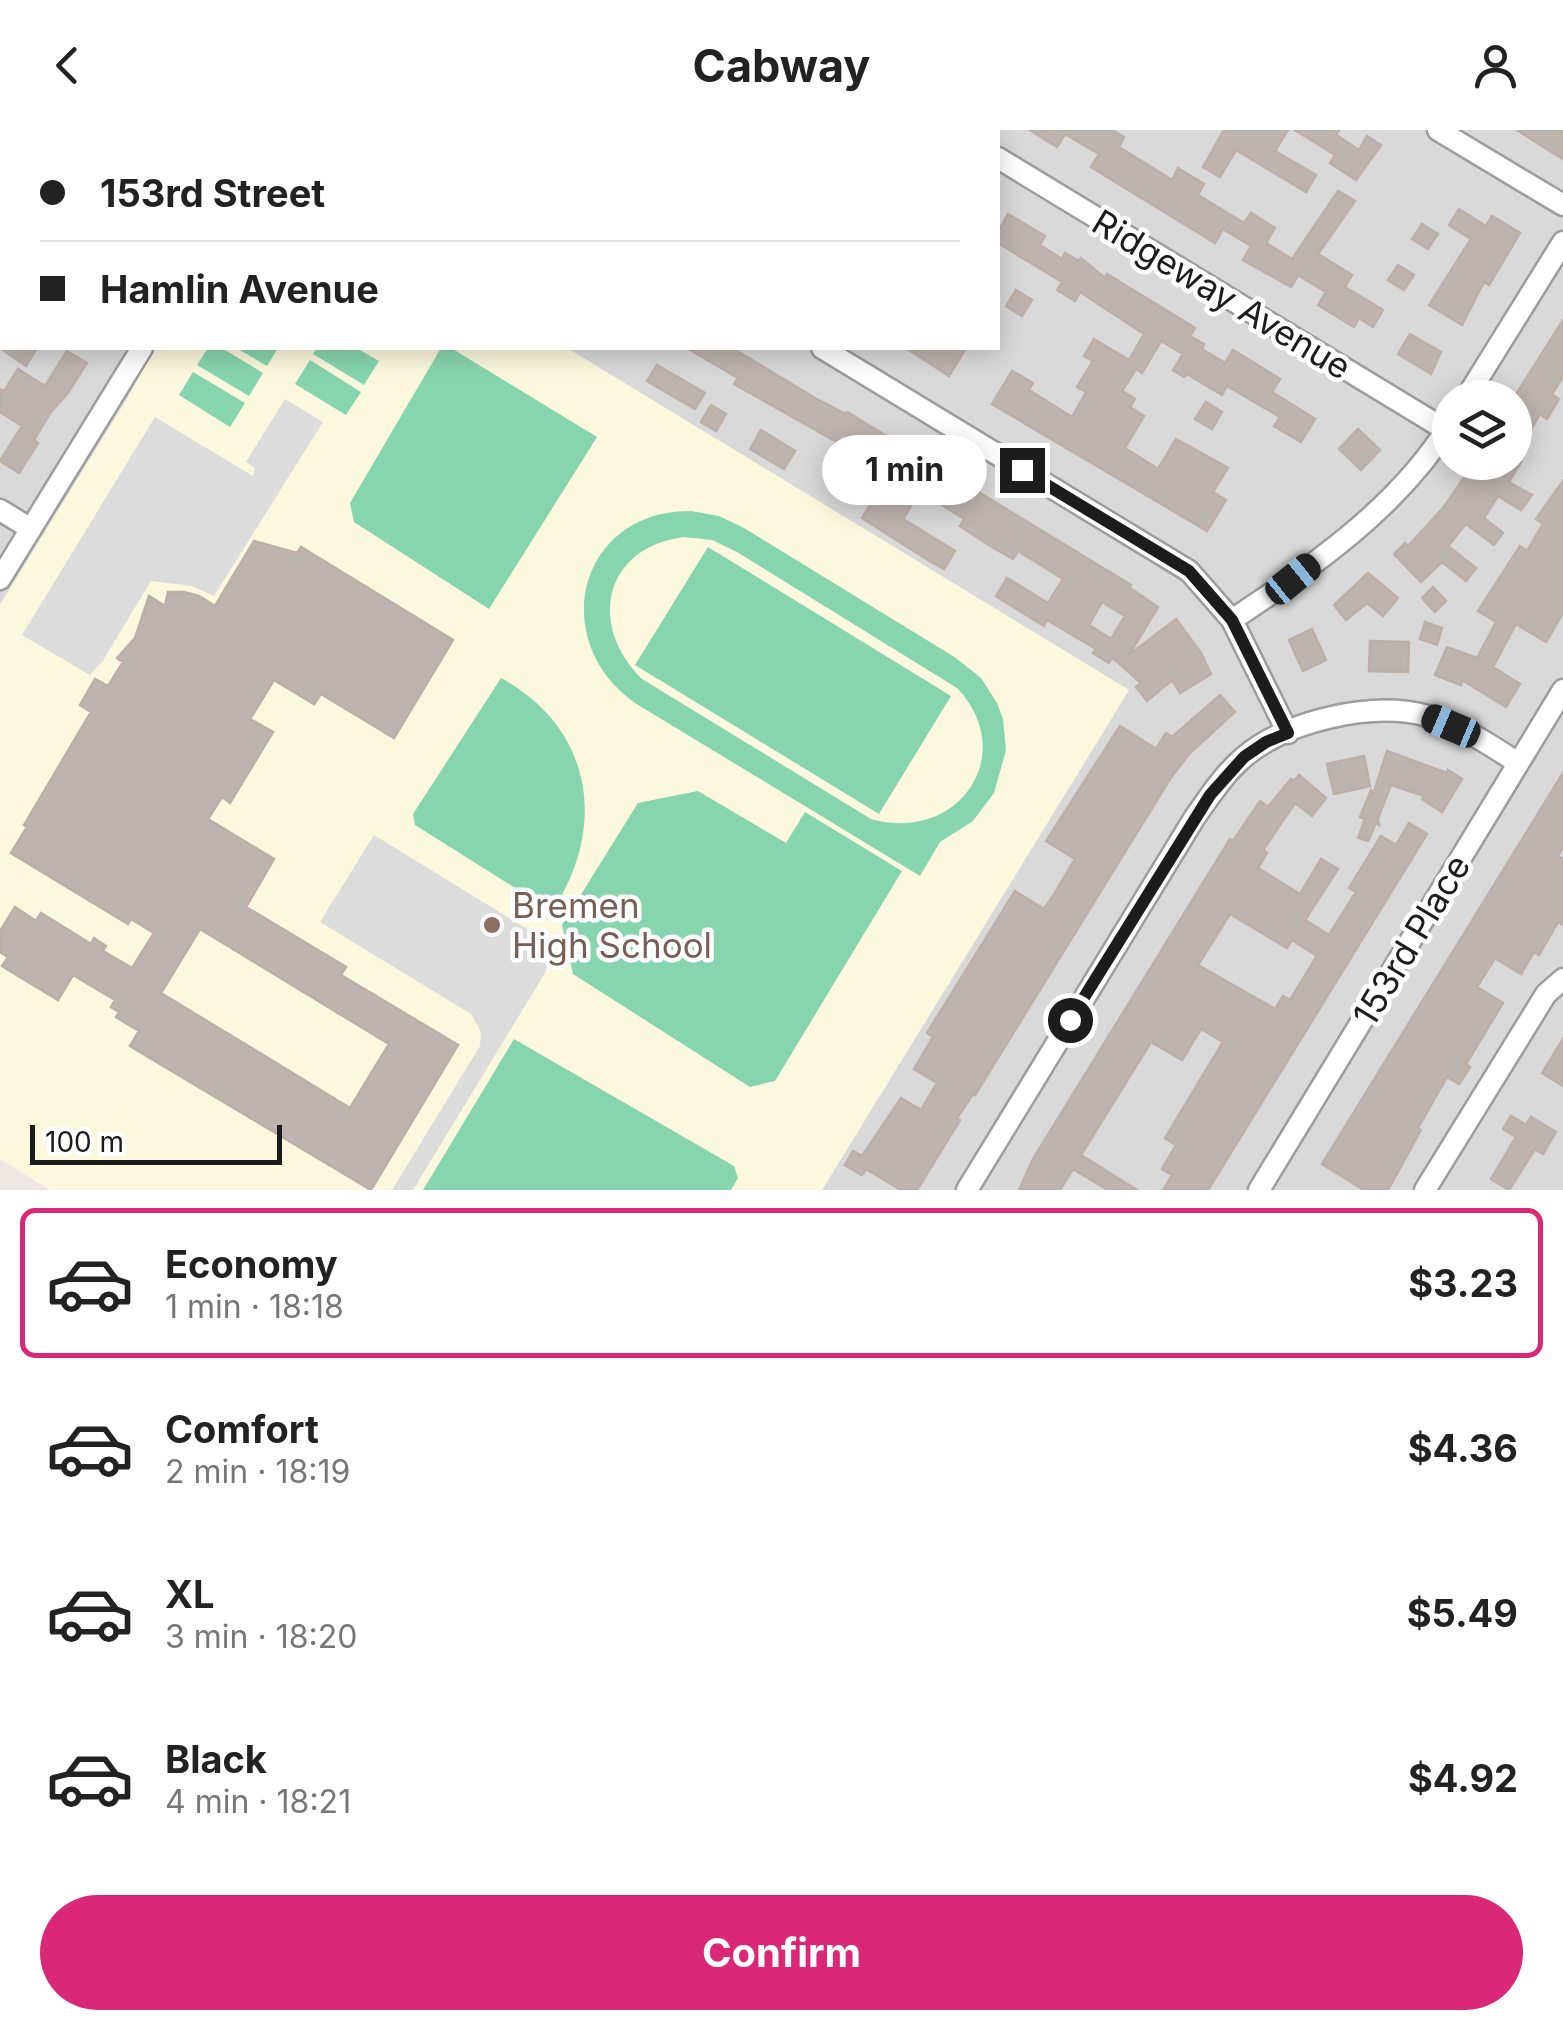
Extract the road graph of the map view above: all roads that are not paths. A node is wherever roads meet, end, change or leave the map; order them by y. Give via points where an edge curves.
1 (1438, 130) edge
2 (1000, 159) edge
3 (1563, 206) edge
4 (1563, 242) edge
5 (141, 350) edge
6 (825, 350) edge
7 (1477, 380) edge
8 (1432, 417) edge
9 (1432, 452) edge
10 (0, 510) edge
11 (31, 529) junction
12 (0, 579) edge
13 (1232, 620) junction
14 (1563, 690) edge
15 (1288, 733) junction
16 (1518, 763) junction
17 (1563, 979) edge
18 (1267, 1187) edge
19 (967, 1190) edge
20 (1425, 1190) edge

1 - 3 street
2 - 8 street, Ridgeway Avenue
4 - 7 street
5 - 11 street
6 - 13 street via 1189,571
9 - 13 street via 1392,499
10 - 11 street
11 - 12 street
13 - 15 street
14 - 16 street, 153rd Place
15 - 16 street via 1353,711 1387,710 1428,716
15 - 19 street via 1244,757 1195,817
16 - 18 street, 153rd Place
17 - 20 street via 1546,994

